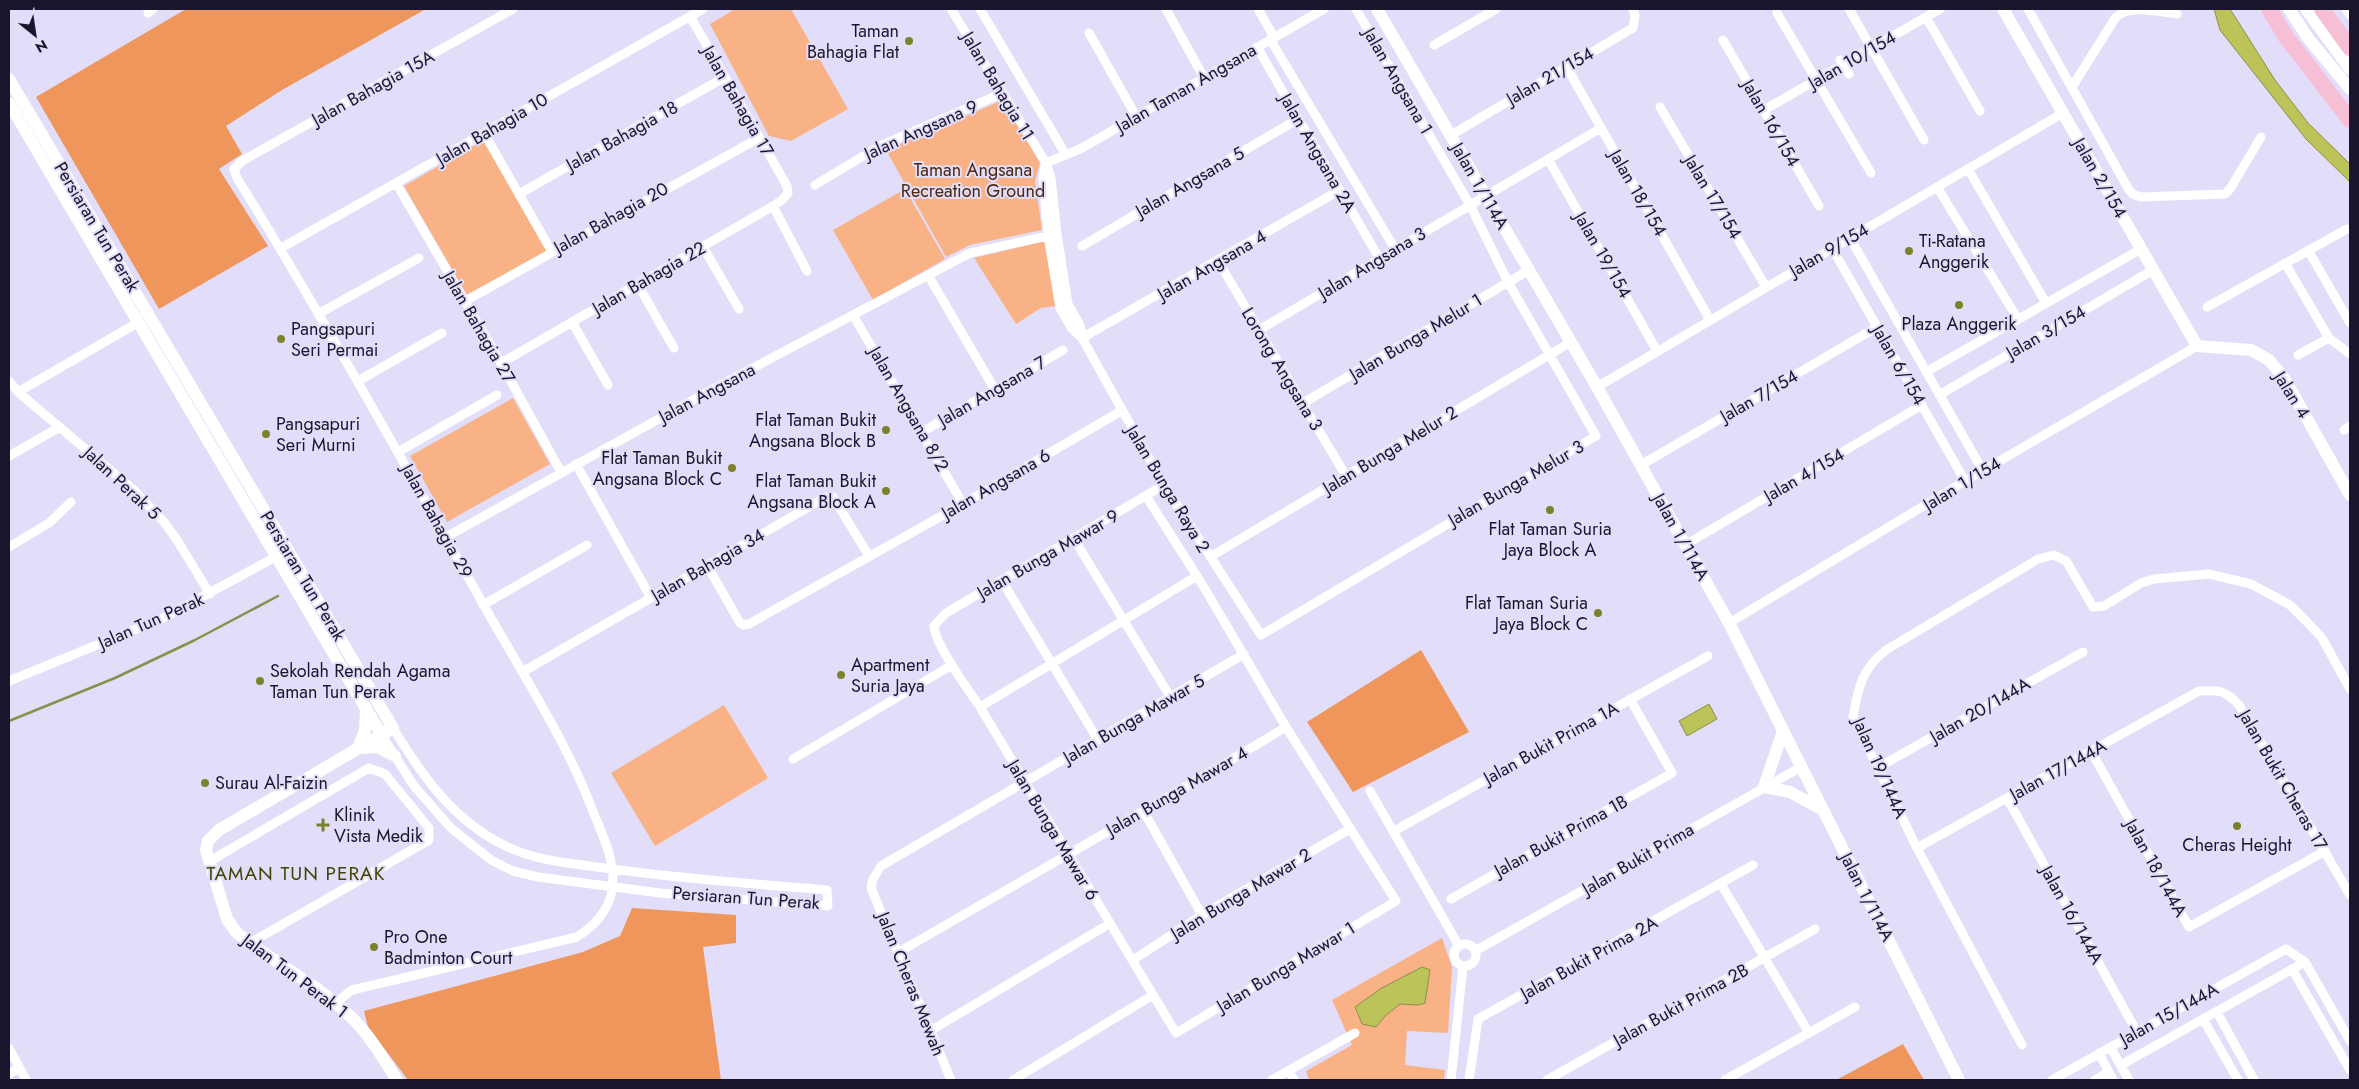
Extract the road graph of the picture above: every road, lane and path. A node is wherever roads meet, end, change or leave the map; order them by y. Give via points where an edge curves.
1 (513, 9) edge
2 (703, 9) edge
3 (951, 9) edge
4 (980, 9) edge
5 (1166, 9) edge
6 (1258, 9) edge
7 (1324, 9) edge
8 (1356, 9) edge
9 (1377, 9) edge
10 (1496, 9) edge
11 (1633, 9) edge
12 (1849, 9) edge
13 (1940, 9) edge
14 (2003, 9) edge
15 (2028, 9) edge
16 (2269, 9) edge
17 (2289, 9) edge
18 (2306, 9) edge
19 (2322, 9) edge
20 (1777, 14) dead end
21 (2177, 14) dead end
22 (690, 16) junction
23 (1926, 17) junction
24 (1089, 33) dead end
25 (1272, 38) junction
26 (1723, 40) dead end
27 (1434, 45) dead end
28 (1257, 47) junction
29 (1872, 48) junction
30 (2350, 48) edge
31 (1842, 62) junction
32 (1566, 66) junction
33 (2350, 69) edge
34 (1849, 74) dead end
35 (725, 78) junction
36 (1204, 78) junction
37 (9, 79) edge
38 (1817, 80) junction
39 (2072, 87) junction
40 (2350, 89) edge
41 (1003, 94) junction
42 (9, 103) edge
43 (1660, 108) dead end
44 (1764, 110) junction
45 (1980, 111) dead end
46 (2063, 113) junction
47 (1136, 116) junction
48 (1298, 118) junction
49 (2350, 120) edge
50 (1601, 128) junction
51 (484, 133) junction
52 (1451, 136) junction
53 (2261, 137) dead end
54 (759, 138) junction
55 (1924, 140) dead end
56 (1066, 155) junction
57 (1548, 159) junction
58 (1046, 163) junction
59 (234, 169) joint
60 (1968, 169) junction
61 (1871, 173) dead end
62 (396, 183) junction
63 (815, 185) dead end
64 (787, 186) joint
65 (1937, 187) junction
66 (1340, 190) junction
67 (519, 194) junction
68 (1485, 195) junction
69 (1470, 205) junction
70 (773, 206) junction
71 (1819, 206) dead end
72 (2347, 229) dead end
73 (1052, 235) junction
74 (1850, 238) junction
75 (1082, 246) dead end
76 (703, 247) junction
77 (280, 248) junction
78 (1832, 248) junction
79 (1395, 249) junction
80 (2141, 249) junction
81 (2308, 250) junction
82 (552, 252) junction
83 (419, 258) dead end
84 (1379, 258) junction
85 (1218, 262) junction
86 (2285, 263) junction
87 (1529, 270) junction
88 (2153, 270) junction
89 (806, 271) dead end
90 (928, 275) junction
91 (1508, 282) junction
92 (638, 284) junction
93 (1766, 286) junction
94 (464, 301) junction
95 (2046, 303) junction
96 (2207, 307) dead end
97 (739, 309) dead end
98 (318, 314) junction
99 (853, 315) junction
100 (2018, 319) junction
101 (1710, 320) junction
102 (139, 322) junction
103 (572, 322) junction
104 (2350, 323) edge
105 (1877, 327) junction
106 (1259, 330) junction
107 (442, 333) dead end
108 (1082, 338) junction
109 (2329, 338) junction
110 (1571, 342) junction
111 (2197, 346) junction
112 (674, 348) dead end
113 (1063, 350) dead end
114 (1657, 351) junction
115 (2350, 354) edge
116 (1550, 355) junction
117 (2298, 355) dead end
118 (501, 363) junction
119 (1926, 372) junction
120 (9, 381) edge
121 (358, 381) junction
122 (608, 385) dead end
123 (1597, 387) junction
124 (994, 388) junction
125 (18, 392) junction
126 (497, 395) dead end
127 (1939, 395) junction
128 (1303, 404) junction
129 (1922, 406) junction
130 (1122, 411) junction
131 (60, 427) junction
132 (922, 432) junction
133 (398, 452) junction
134 (9, 456) edge
135 (576, 464) junction
136 (1641, 465) junction
137 (1983, 471) junction
138 (561, 472) junction
139 (1346, 476) junction
140 (1966, 481) junction
141 (1164, 485) junction
142 (2350, 495) edge
143 (1146, 496) junction
144 (71, 502) dead end
145 (963, 504) junction
146 (446, 537) junction
147 (1074, 539) junction
148 (587, 545) dead end
149 (1685, 545) junction
150 (9, 547) edge
151 (282, 553) junction
152 (869, 556) junction
153 (1210, 557) junction
154 (708, 566) junction
155 (1196, 576) junction
156 (1002, 581) junction
157 (210, 594) junction
158 (651, 598) junction
159 (484, 604) junction
160 (1125, 620) junction
161 (1729, 623) junction
162 (934, 626) joint
163 (1261, 635) joint
164 (2083, 652) dead end
165 (1244, 654) junction
166 (1708, 656) dead end
167 (1051, 664) junction
168 (952, 665) junction
169 (524, 672) junction
170 (9, 681) edge
171 (2350, 689) edge
172 (2199, 691) joint
173 (1171, 698) junction
174 (1630, 699) junction
175 (980, 706) junction
176 (366, 708) junction
177 (1286, 727) junction
178 (393, 728) junction
179 (1783, 731) junction
180 (381, 734) junction
181 (1098, 740) junction
182 (358, 748) junction
183 (2090, 752) junction
184 (395, 756) junction
185 (793, 759) dead end
186 (1801, 767) junction
187 (1877, 768) junction
188 (1025, 783) junction
189 (1764, 788) junction
190 (1370, 791) dead end
191 (2007, 798) junction
192 (1822, 810) junction
193 (1144, 812) junction
194 (1350, 829) junction
195 (1394, 831) junction
196 (1918, 848) junction
197 (2324, 851) junction
198 (1067, 854) junction
199 (210, 861) junction
200 (1753, 865) dead end
201 (613, 869) junction
202 (1721, 884) junction
203 (612, 885) junction
204 (871, 888) joint
205 (2350, 895) edge
206 (1451, 899) dead end
207 (1202, 915) junction
208 (1104, 927) dead end
209 (1815, 929) dead end
210 (250, 943) junction
211 (1459, 946) junction
212 (1475, 951) junction
213 (899, 952) junction
214 (1765, 959) junction
215 (1133, 960) junction
216 (2305, 962) junction
217 (1463, 966) junction
218 (2292, 969) junction
219 (1153, 995) junction
220 (335, 1003) junction
221 (1855, 1007) dead end
222 (2216, 1012) junction
223 (2203, 1019) junction
224 (930, 1031) junction
225 (2137, 1032) junction
226 (1176, 1033) joint
227 (1355, 1033) dead end
228 (1809, 1033) junction
229 (2350, 1042) edge
230 (2022, 1045) dead end
231 (2110, 1047) junction
232 (9, 1048) edge
233 (2099, 1054) junction
234 (2121, 1065) junction
235 (19, 1068) junction
236 (2350, 1070) edge
237 (1289, 1071) junction
238 (9, 1074) edge
239 (2111, 1076) edge
240 (26, 1080) edge
241 (397, 1080) edge
242 (951, 1080) edge
243 (1013, 1080) edge
244 (1272, 1080) edge
245 (1294, 1080) edge
246 (1450, 1080) edge
247 (1470, 1080) edge
248 (1547, 1080) edge
249 (1725, 1080) edge
250 (1959, 1080) edge
251 (2052, 1080) edge
252 (2095, 1080) edge
253 (2129, 1080) edge
254 (2238, 1080) edge
255 (2254, 1080) edge

1 - 59 street, Jalan Bahagia 15A via 242,161
2 - 22 street, Jalan Bahagia 10
3 - 41 street, Jalan Bahagia 11
4 - 56 street
5 - 36 street
6 - 25 street
7 - 25 street, Jalan Taman Angsana
8 - 69 street, Jalan Angsana 1
9 - 52 street, Jalan 1/114A
10 - 27 street
11 - 32 street, Jalan 21/154 via 1633,28
12 - 29 street
13 - 23 street, Jalan 10/154
14 - 46 street, Jalan 2/154
15 - 39 street
16 - 49 highway via 2286,37
17 - 40 street
18 - 33 street
19 - 30 highway
20 - 38 street
21 - 39 street via 2121,12
22 - 35 street, Jalan Bahagia 17
22 - 51 street, Jalan Bahagia 10
23 - 29 street, Jalan 10/154
23 - 45 street
24 - 47 street
25 - 28 street, Jalan Taman Angsana
25 - 79 street
26 - 44 street, Jalan 16/154
28 - 36 street, Jalan Taman Angsana
28 - 48 street, Jalan Angsana 2A
29 - 31 street, Jalan 10/154
29 - 55 street
31 - 34 street
31 - 38 street, Jalan 10/154
32 - 50 street, Jalan 18/154
32 - 52 street, Jalan 21/154
35 - 54 street, Jalan Bahagia 17
35 - 67 street, Jalan Bahagia 18
36 - 47 street, Jalan Taman Angsana
37 - 151 street, Persiaran Tun Perak
38 - 44 street, Jalan 10/154 via 1788,93
38 - 61 street
39 - 53 street via 2129,190 2141,197 2225,194
41 - 58 street, Jalan Bahagia 11
41 - 63 street, Jalan Angsana 9 via 880,146
42 - 102 street, Persiaran Tun Perak
43 - 93 street, Jalan 17/154
44 - 71 street, Jalan 16/154
46 - 60 street, Jalan 9/154
46 - 80 street, Jalan 2/154
47 - 56 street, Jalan Taman Angsana
48 - 66 street, Jalan Angsana 2A
48 - 75 street, Jalan Angsana 5
50 - 57 street, Jalan Angsana 3
50 - 101 street, Jalan 18/154
51 - 62 street, Jalan Bahagia 10
51 - 67 street
52 - 68 street, Jalan 1/114A
54 - 64 street, Jalan Bahagia 17
54 - 82 street, Jalan Bahagia 20
56 - 58 street, Jalan Taman Angsana
57 - 68 street, Jalan Angsana 3
57 - 114 street, Jalan 19/154
58 - 73 street, Jalan Bunga Raya 2 via 1043,178
59 - 77 street, Jalan Bahagia 29
60 - 65 street, Jalan 9/154
60 - 95 street
62 - 77 street, Jalan Bahagia 10
62 - 94 street, Jalan Bahagia 27
64 - 70 street, Jalan Bahagia 22 via 788,193
65 - 74 street, Jalan 9/154
65 - 100 street
66 - 84 street, Jalan Angsana 2A
66 - 85 street, Jalan Angsana 4
67 - 82 street
68 - 69 street, Jalan Angsana 3
68 - 87 street, Jalan 1/114A
69 - 79 street, Jalan Angsana 3
69 - 91 street, Jalan Bunga Melur 3
70 - 76 street, Jalan Bahagia 22
70 - 89 street
72 - 81 street
73 - 90 street, Jalan Angsana via 970,254
73 - 108 street, Jalan Bunga Raya 2 via 1060,308 1072,329
74 - 78 street, Jalan 9/154
74 - 119 street
76 - 92 street, Jalan Bahagia 22
76 - 97 street
77 - 98 street, Jalan Bahagia 29
78 - 93 street, Jalan 9/154
78 - 105 street, Jalan 6/154
79 - 84 street, Jalan Angsana 3
80 - 88 street, Jalan 2/154
80 - 95 street, Jalan 3/154
81 - 86 street
81 - 104 street
82 - 94 street, Jalan Bahagia 20
83 - 98 street
84 - 106 street, Jalan Angsana 3
85 - 106 street, Lorong Angsana 3
85 - 108 street, Jalan Angsana 4
86 - 96 street
86 - 109 street
87 - 91 street, Jalan Bunga Melur 1
87 - 110 street, Jalan 1/114A
88 - 111 street, Jalan 2/154
88 - 127 street, Jalan 3/154
90 - 99 street, Jalan Angsana
90 - 124 street
91 - 116 street, Jalan Bunga Melur 3
91 - 128 street, Jalan Bunga Melur 1
92 - 103 street, Jalan Bahagia 22
92 - 112 street
93 - 101 street, Jalan 9/154
94 - 118 street, Jalan Bahagia 27
95 - 100 street, Jalan 3/154
98 - 121 street, Jalan Bahagia 29
99 - 132 street, Jalan Angsana 8/2
99 - 135 street, Jalan Angsana
100 - 119 street, Jalan 3/154
101 - 114 street, Jalan 9/154
102 - 125 street
102 - 151 street, Persiaran Tun Perak
103 - 118 street, Jalan Bahagia 22
103 - 122 street
105 - 129 street, Jalan 6/154
105 - 136 street, Jalan 7/154
106 - 128 street, Lorong Angsana 3
107 - 121 street
108 - 130 street, Jalan Bunga Raya 2
109 - 115 street
109 - 117 street
110 - 116 street, Jalan Bunga Melur 2
110 - 123 street, Jalan 1/114A
111 - 137 street, Jalan 1/154
111 - 142 street, Jalan 4 via 2251,350 2269,360 2284,378
113 - 124 street, Jalan Angsana 7
114 - 123 street, Jalan 9/154
116 - 139 street, Jalan Bunga Melur 2
116 - 163 street, Jalan Bunga Melur 3 via 1596,436
118 - 138 street, Jalan Bahagia 27
119 - 127 street
120 - 125 street, Jalan Perak 5
121 - 133 street, Jalan Bahagia 29
123 - 136 street, Jalan 1/114A
124 - 132 street, Jalan Angsana 7
125 - 131 street, Jalan Perak 5
126 - 133 street
127 - 137 street
128 - 139 street, Lorong Angsana 3
129 - 140 street, Jalan 6/154
129 - 149 street, Jalan 4/154
130 - 141 street, Jalan Bunga Raya 2
130 - 145 street, Jalan Angsana 6
131 - 134 street
131 - 157 street, Jalan Perak 5 via 135,491 164,522
132 - 145 street, Jalan Angsana 8/2
133 - 146 street, Jalan Bahagia 29
135 - 138 street, Jalan Angsana
135 - 158 street
136 - 149 street, Jalan 1/114A
137 - 140 street, Jalan 1/154
138 - 146 street, Jalan Angsana
139 - 153 street, Jalan Bunga Melur 2
140 - 161 street, Jalan 1/154
141 - 143 street, Jalan Bunga Mawar 9
141 - 153 street, Jalan Bunga Raya 2
143 - 147 street, Jalan Bunga Mawar 9
143 - 155 street
144 - 150 street via 49,523
145 - 152 street, Jalan Angsana 6
146 - 159 street, Jalan Bahagia 29
147 - 156 street, Jalan Bunga Mawar 9
147 - 160 street
148 - 159 street
149 - 161 street, Jalan 1/114A
151 - 157 street, Jalan Tun Perak
151 - 176 street, Persiaran Tun Perak
151 - 178 street, Persiaran Tun Perak
152 - 154 street, Jalan Bahagia 34 via 830,496
152 - 154 street, Jalan Angsana 6 via 743,625
153 - 163 street, Jalan Bunga Raya 2
154 - 158 street, Jalan Bahagia 34
155 - 160 street
155 - 165 street
156 - 162 street, Jalan Bunga Mawar 9 via 946,613
156 - 167 street
157 - 170 street, Jalan Tun Perak via 163,618
158 - 169 street, Jalan Bahagia 34
159 - 169 street, Jalan Bahagia 29
160 - 167 street
160 - 173 street
161 - 179 street, Jalan 1/114A
162 - 168 street, Jalan Bunga Mawar 6 via 934,632
164 - 187 street, Jalan 20/144A
165 - 173 street, Jalan Bunga Mawar 5
165 - 177 street
166 - 174 street, Jalan Bukit Prima 1A
167 - 175 street
167 - 181 street
168 - 175 street, Jalan Bunga Mawar 6
168 - 185 street
169 - 201 street, Jalan Bahagia 29 via 579,775
171 - 187 street, Jalan 19/144A via 2322,638 2307,622 2290,605 2251,584 2209,574 2154,579 2141,583 2104,606 2094,607 2066,562 2054,555 2038,559 1886,650 1866,670 1857,693 1853,717
172 - 183 street, Jalan 17/144A
172 - 197 street, Jalan Bukit Cheras 17 via 2215,690 2229,694 2240,705
173 - 181 street, Jalan Bunga Mawar 5
174 - 195 street, Jalan Bukit Prima 1A
174 - 206 street, Jalan Bukit Prima 1B via 1672,774
175 - 188 street, Jalan Bunga Mawar 6
176 - 180 street, Persiaran Tun Perak
176 - 182 street via 365,730
177 - 193 street, Jalan Bunga Mawar 4
177 - 194 street
178 - 180 street, Jalan Tun Perak 1
178 - 201 street, Persiaran Tun Perak via 431,785 462,817 495,840 539,859
179 - 186 street, Jalan 1/114A
179 - 189 street
180 - 182 street, Jalan Tun Perak 1
180 - 184 street, Persiaran Tun Perak
181 - 188 street, Jalan Bunga Mawar 5
182 - 184 street via 377,748
182 - 199 street, Jalan Tun Perak 1 via 219,830 208,840 206,850
183 - 191 street, Jalan 17/144A
183 - 197 street, Jalan 18/144A via 2189,927
184 - 203 street, Persiaran Tun Perak via 430,805 469,844 491,860 513,871 538,877
186 - 189 street, Jalan Bukit Prima
186 - 192 street, Jalan 1/114A
187 - 196 street, Jalan 19/144A
188 - 198 street, Jalan Bunga Mawar 6
188 - 204 street, Jalan Bunga Mawar 5 via 881,866
189 - 192 street via 1790,792
189 - 212 street, Jalan Bukit Prima
190 - 195 street
191 - 196 street, Jalan 17/144A
191 - 225 street, Jalan 16/144A
192 - 250 street, Jalan 1/114A
193 - 198 street, Jalan Bunga Mawar 4
193 - 207 street
194 - 207 street, Jalan Bunga Mawar 2
194 - 226 street, Jalan Bunga Mawar 1 via 1396,902
195 - 211 street
196 - 230 street, Jalan 19/144A
197 - 205 street, Jalan Bukit Cheras 17
198 - 213 street, Jalan Bunga Mawar 4
198 - 215 street, Jalan Bunga Mawar 6
199 - 210 street, Jalan Tun Perak 1 via 228,919 236,932
199 - 210 street via 369,768 385,774 429,828 429,840
200 - 202 street, Jalan Bukit Prima 2A
201 - 203 street, Jalan Bahagia 29
201 - 203 street, Persiaran Tun Perak via 827,890 828,906 660,893
202 - 214 street
202 - 247 street, Jalan Bukit Prima 2A via 1478,1019
203 - 220 street, Jalan Bahagia 29 via 603,916 577,937 352,990
204 - 213 street, Jalan Cheras Mewah
207 - 215 street, Jalan Bunga Mawar 2
208 - 224 street
209 - 214 street, Jalan Bukit Prima 2B
210 - 220 street, Jalan Tun Perak 1
211 - 212 street via 1466,944
211 - 217 street via 1454,956 1456,963
212 - 217 street via 1473,962
213 - 224 street, Jalan Cheras Mewah
214 - 228 street
214 - 248 street, Jalan Bukit Prima 2B
215 - 219 street, Jalan Bunga Mawar 6
216 - 218 street, Jalan 15/144A
216 - 225 street, Jalan 15/144A via 2286,949
216 - 229 street
217 - 246 street
218 - 222 street, Jalan 15/144A
218 - 236 street
219 - 226 street, Jalan Bunga Mawar 6
219 - 243 street
220 - 241 street, Jalan Tun Perak 1 via 365,1034
221 - 228 street
222 - 223 street, Jalan 15/144A
222 - 255 street
223 - 234 street, Jalan 15/144A
223 - 254 street
224 - 242 street, Jalan Cheras Mewah
225 - 231 street, Jalan 15/144A
227 - 237 street
228 - 249 street
231 - 233 street, Jalan 15/144A
231 - 234 street
232 - 235 street
233 - 239 street
233 - 251 street, Jalan 15/144A
234 - 253 street
235 - 238 street
235 - 240 street
237 - 244 street
237 - 245 street
239 - 252 street

